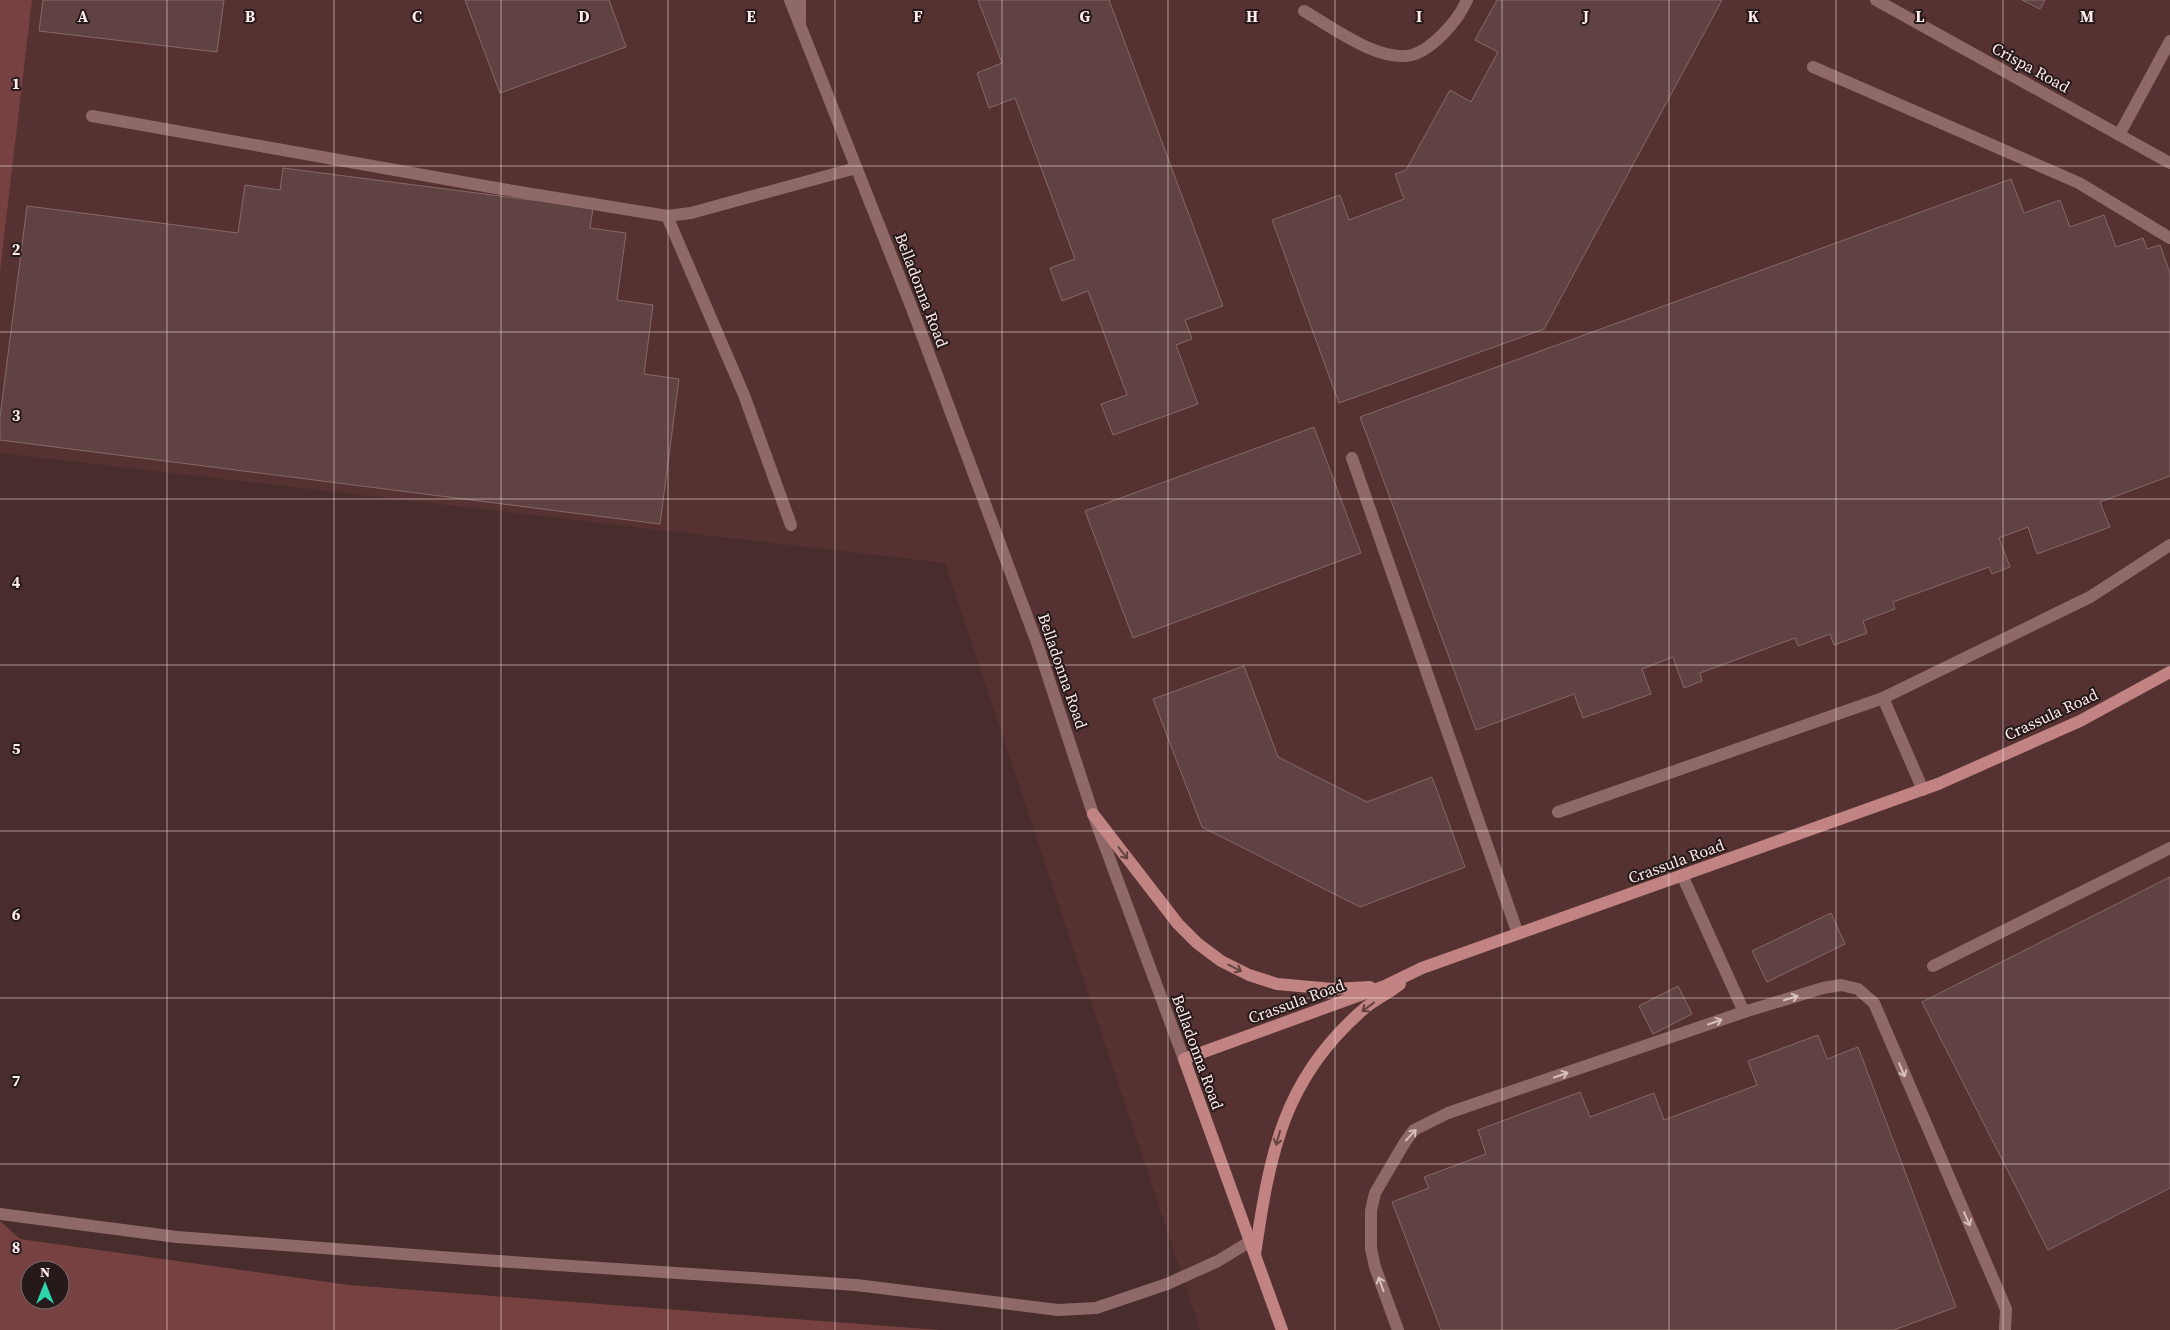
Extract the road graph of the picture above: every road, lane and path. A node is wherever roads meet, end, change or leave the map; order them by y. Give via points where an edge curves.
1 (790, 0) edge
2 (800, 0) edge
3 (1468, 0) edge
4 (1876, 0) edge
5 (1304, 11) dead end
6 (800, 27) junction
7 (2170, 41) edge
8 (1813, 66) dead end
9 (92, 116) dead end
10 (2120, 135) junction
11 (2170, 163) edge
12 (856, 168) junction
13 (666, 216) junction
14 (2170, 238) edge
15 (1352, 458) dead end
16 (791, 525) dead end
17 (2170, 545) edge
18 (2170, 672) edge
19 (1883, 698) junction
20 (1923, 790) junction
21 (1558, 812) dead end
22 (1093, 814) junction
23 (2170, 848) edge
24 (1682, 875) junction
25 (1518, 934) junction
26 (1933, 966) dead end
27 (1422, 968) junction
28 (1385, 986) junction
29 (1744, 1012) junction
30 (1184, 1059) junction
31 (0, 1214) edge
32 (1249, 1242) junction
33 (1254, 1257) junction
34 (1282, 1330) edge
35 (1398, 1330) edge
36 (2005, 1330) edge

1 - 6 street, Belladonna Road
2 - 6 street, Belladonna Road
3 - 5 street via 1460,16 1434,43 1412,55 1387,55
4 - 10 street, Crispa Road
6 - 12 street, Belladonna Road
7 - 10 street
8 - 14 street via 2079,183
9 - 13 street
10 - 11 street, Crispa Road
12 - 13 street via 691,213
12 - 22 street, Belladonna Road via 1034,634
13 - 16 street via 744,395
15 - 25 street
17 - 19 street via 2090,597
18 - 20 street, Crassula Road via 2080,721
19 - 20 street
19 - 21 street
20 - 24 street, Crassula Road
22 -> 28 street via 1178,924 1221,961 1249,975 1302,988 1333,990
22 - 30 street, Belladonna Road
23 - 26 street
24 - 25 street, Crassula Road
24 - 29 street
25 - 27 street, Crassula Road
27 - 28 street, Crassula Road
27 -> 33 street via 1367,1006 1344,1027 1312,1065 1295,1093 1272,1159
28 - 30 street, Crassula Road
35 -> 29 street via 1374,1267 1371,1211 1374,1193 1414,1130 1448,1113
29 -> 36 street via 1841,985 1858,990 1874,1003 2006,1309
30 - 32 street, Belladonna Road
31 - 32 street via 177,1237 856,1285 1058,1310 1096,1308 1167,1284 1218,1261
32 - 33 street, Belladonna Road
33 - 34 street, Belladonna Road

